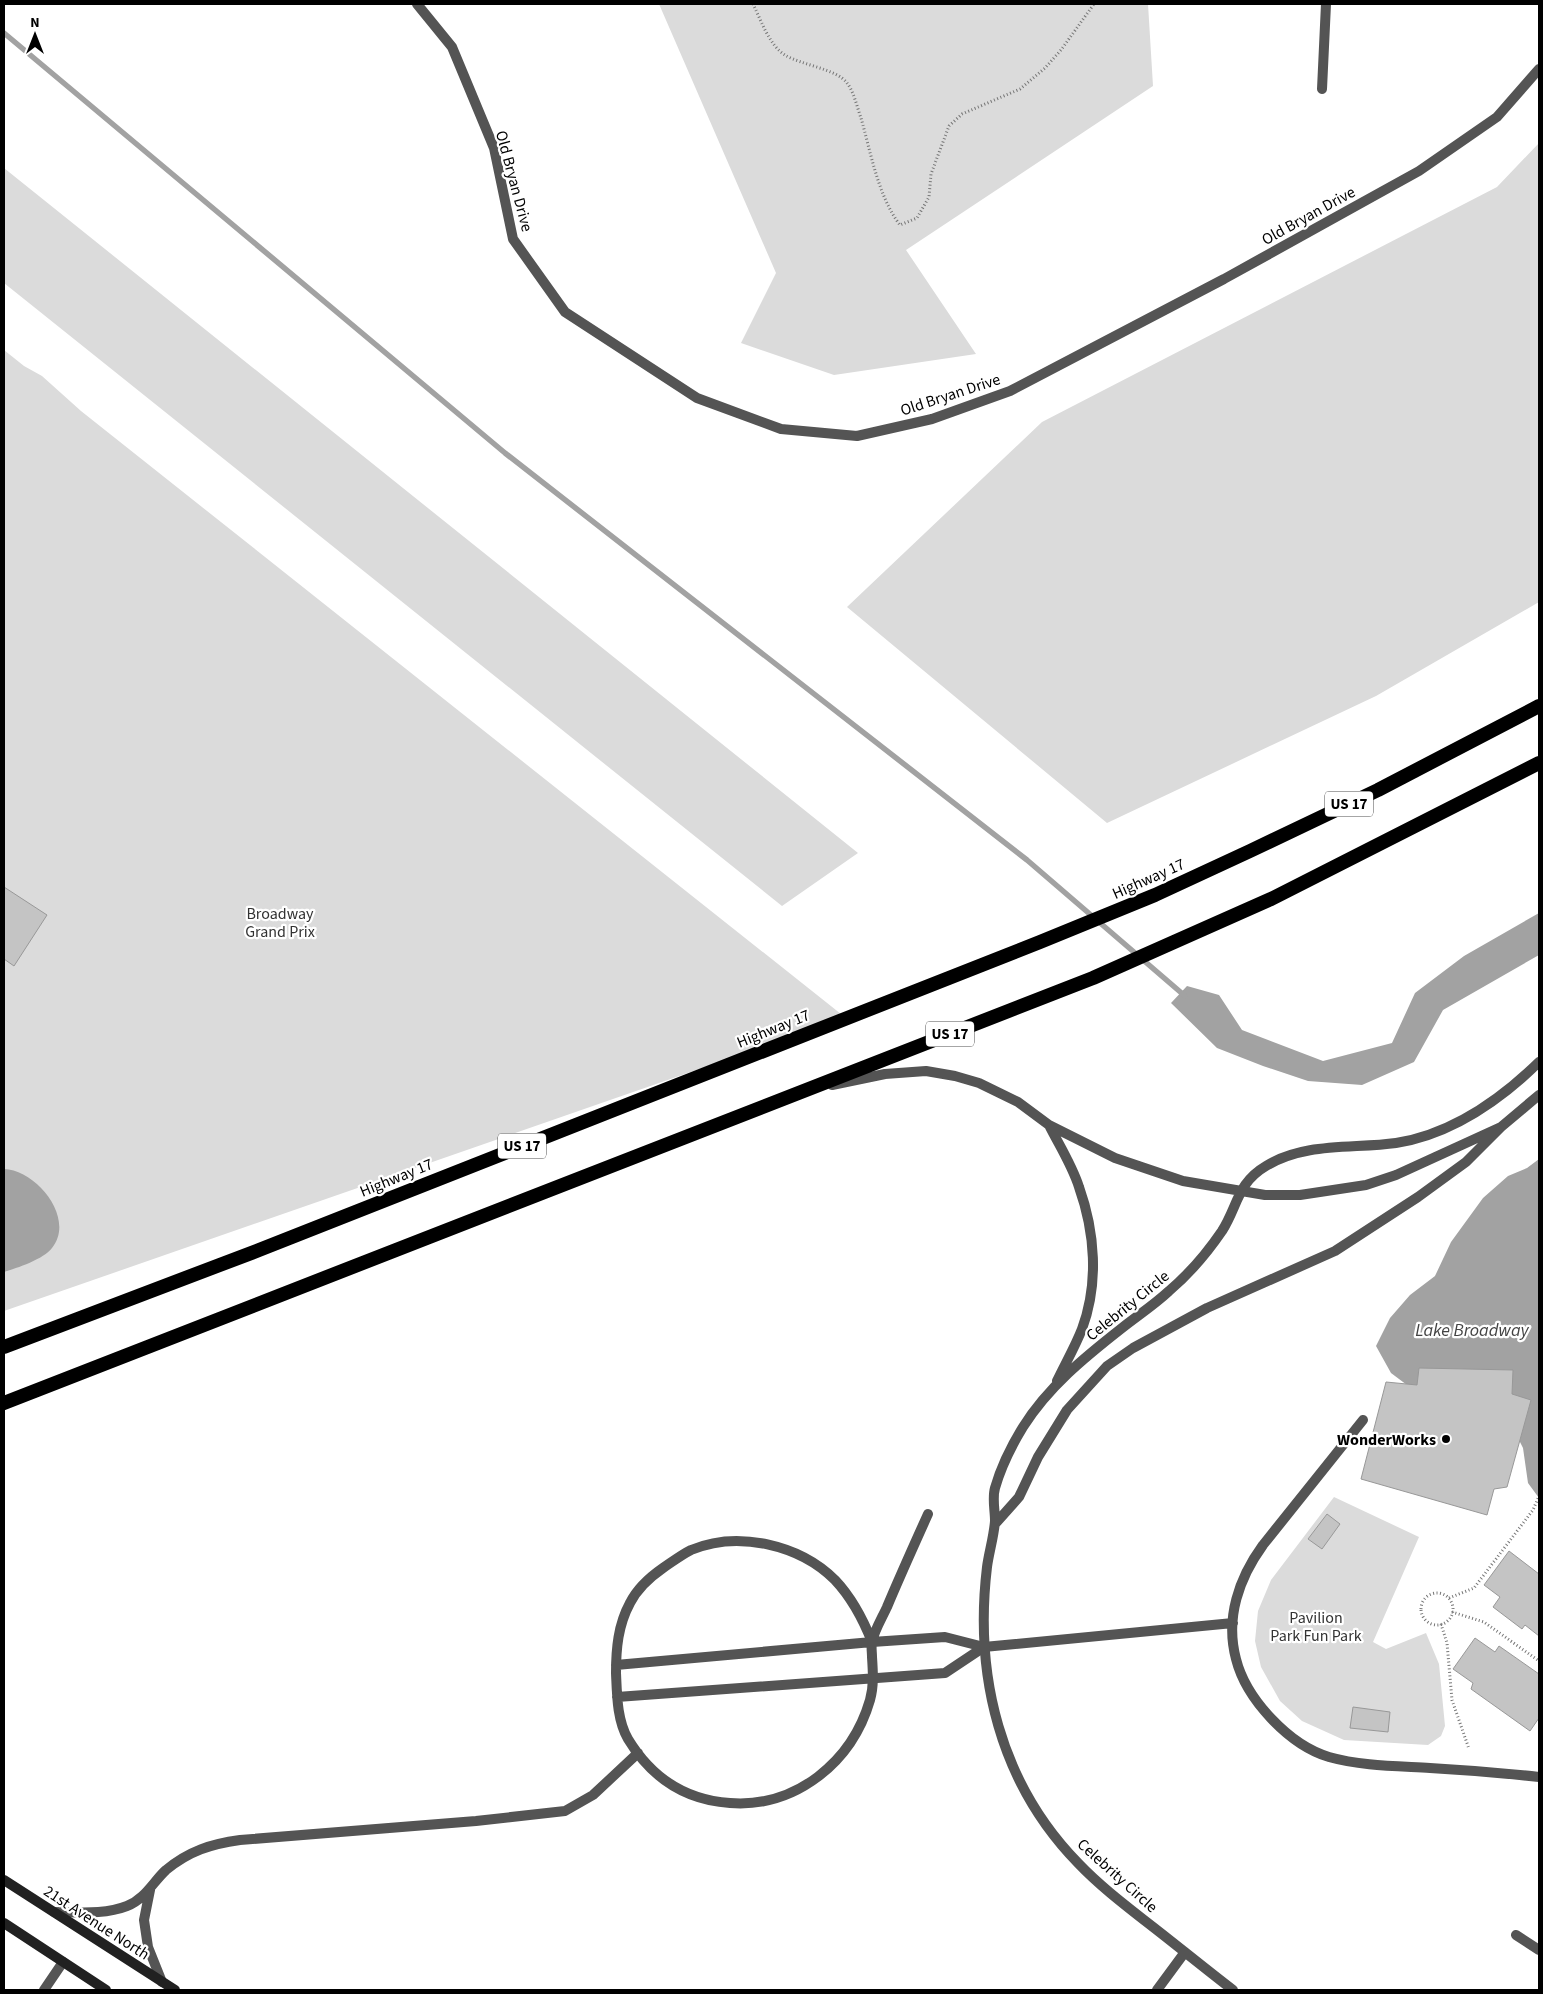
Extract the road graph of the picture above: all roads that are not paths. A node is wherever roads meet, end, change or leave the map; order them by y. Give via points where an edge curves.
1 (417, 4) edge
2 (1326, 4) edge
3 (1539, 69) edge
4 (1322, 89) dead end
5 (1539, 706) edge
6 (1539, 763) edge
7 (1539, 1062) edge
8 (806, 1090) junction
9 (1539, 1095) edge
10 (1049, 1125) junction
11 (1501, 1128) junction
12 (1241, 1190) junction
13 (4, 1347) edge
14 (1056, 1384) junction
15 (4, 1403) edge
16 (1363, 1420) dead end
17 (928, 1514) dead end
18 (995, 1524) junction
19 (1232, 1623) junction
20 (872, 1642) junction
21 (984, 1647) junction
22 (616, 1665) junction
23 (874, 1678) junction
24 (617, 1696) junction
25 (638, 1753) junction
26 (1539, 1777) edge
27 (4, 1880) edge
28 (150, 1890) junction
29 (54, 1912) junction
30 (4, 1923) edge
31 (1516, 1935) dead end
32 (1539, 1950) edge
33 (1185, 1952) junction
34 (63, 1962) junction
35 (162, 1982) junction
36 (44, 1990) edge
37 (106, 1990) edge
38 (175, 1990) edge
39 (1157, 1990) edge
40 (1233, 1990) edge

1 - 3 street, Old Bryan Drive via 452,47 494,148 513,239 565,312 697,398 781,429 857,436 932,419 1010,391 1224,279 1419,171 1497,117
2 - 4 street
5 - 13 highway, Highway 17 / US 17 via 1378,790 1155,895
6 - 8 highway, US 17 via 1200,932 1093,978
7 - 12 street, Celebrity Circle via 1521,1080 1466,1120 1421,1138 1287,1155 1248,1178
8 - 10 street via 885,1074 926,1071 979,1083 1018,1102
8 - 15 highway, US 17
9 - 11 street, Celebrity Circle
10 - 12 street via 1115,1158 1183,1181
10 - 14 street via 1079,1185 1090,1227 1094,1268 1082,1329
11 - 12 street via 1366,1185 1300,1195 1265,1195
11 - 18 street, Celebrity Circle via 1458,1168 1335,1251 1207,1308 1133,1348 1108,1366 1067,1410 1038,1457 1019,1497
12 - 14 street, Celebrity Circle via 1223,1228 1186,1276
14 - 18 street, Celebrity Circle via 1023,1427 1008,1455 994,1491
16 - 19 street via 1251,1561 1233,1609
17 - 20 street
18 - 21 street, Celebrity Circle via 984,1594
19 - 21 street
19 - 26 street via 1234,1654 1243,1680 1264,1713 1303,1745 1327,1756 1358,1764
20 - 21 street via 945,1637
20 - 22 street
20 - 22 street via 863,1618 848,1596 834,1580 801,1556 758,1543 712,1544 674,1560 642,1587 623,1618
20 - 23 street
21 - 23 street via 945,1673
21 - 33 street, Celebrity Circle via 990,1698 1002,1740 1020,1781 1052,1834 1078,1864
22 - 24 street
23 - 24 street
23 - 25 street via 862,1720 841,1756 820,1776 786,1795 742,1804 701,1797 666,1782
24 - 25 street via 620,1720
25 - 28 street via 593,1795 565,1811 211,1844 165,1871
27 - 29 main road, 21st Avenue North
28 - 29 street via 128,1906 108,1912
28 - 35 street via 144,1920 148,1946
29 - 35 main road, 21st Avenue North
30 - 34 main road
31 - 32 street
33 - 39 street
33 - 40 street, Celebrity Circle
34 - 36 street
34 - 37 main road
35 - 38 main road, 21st Avenue North

